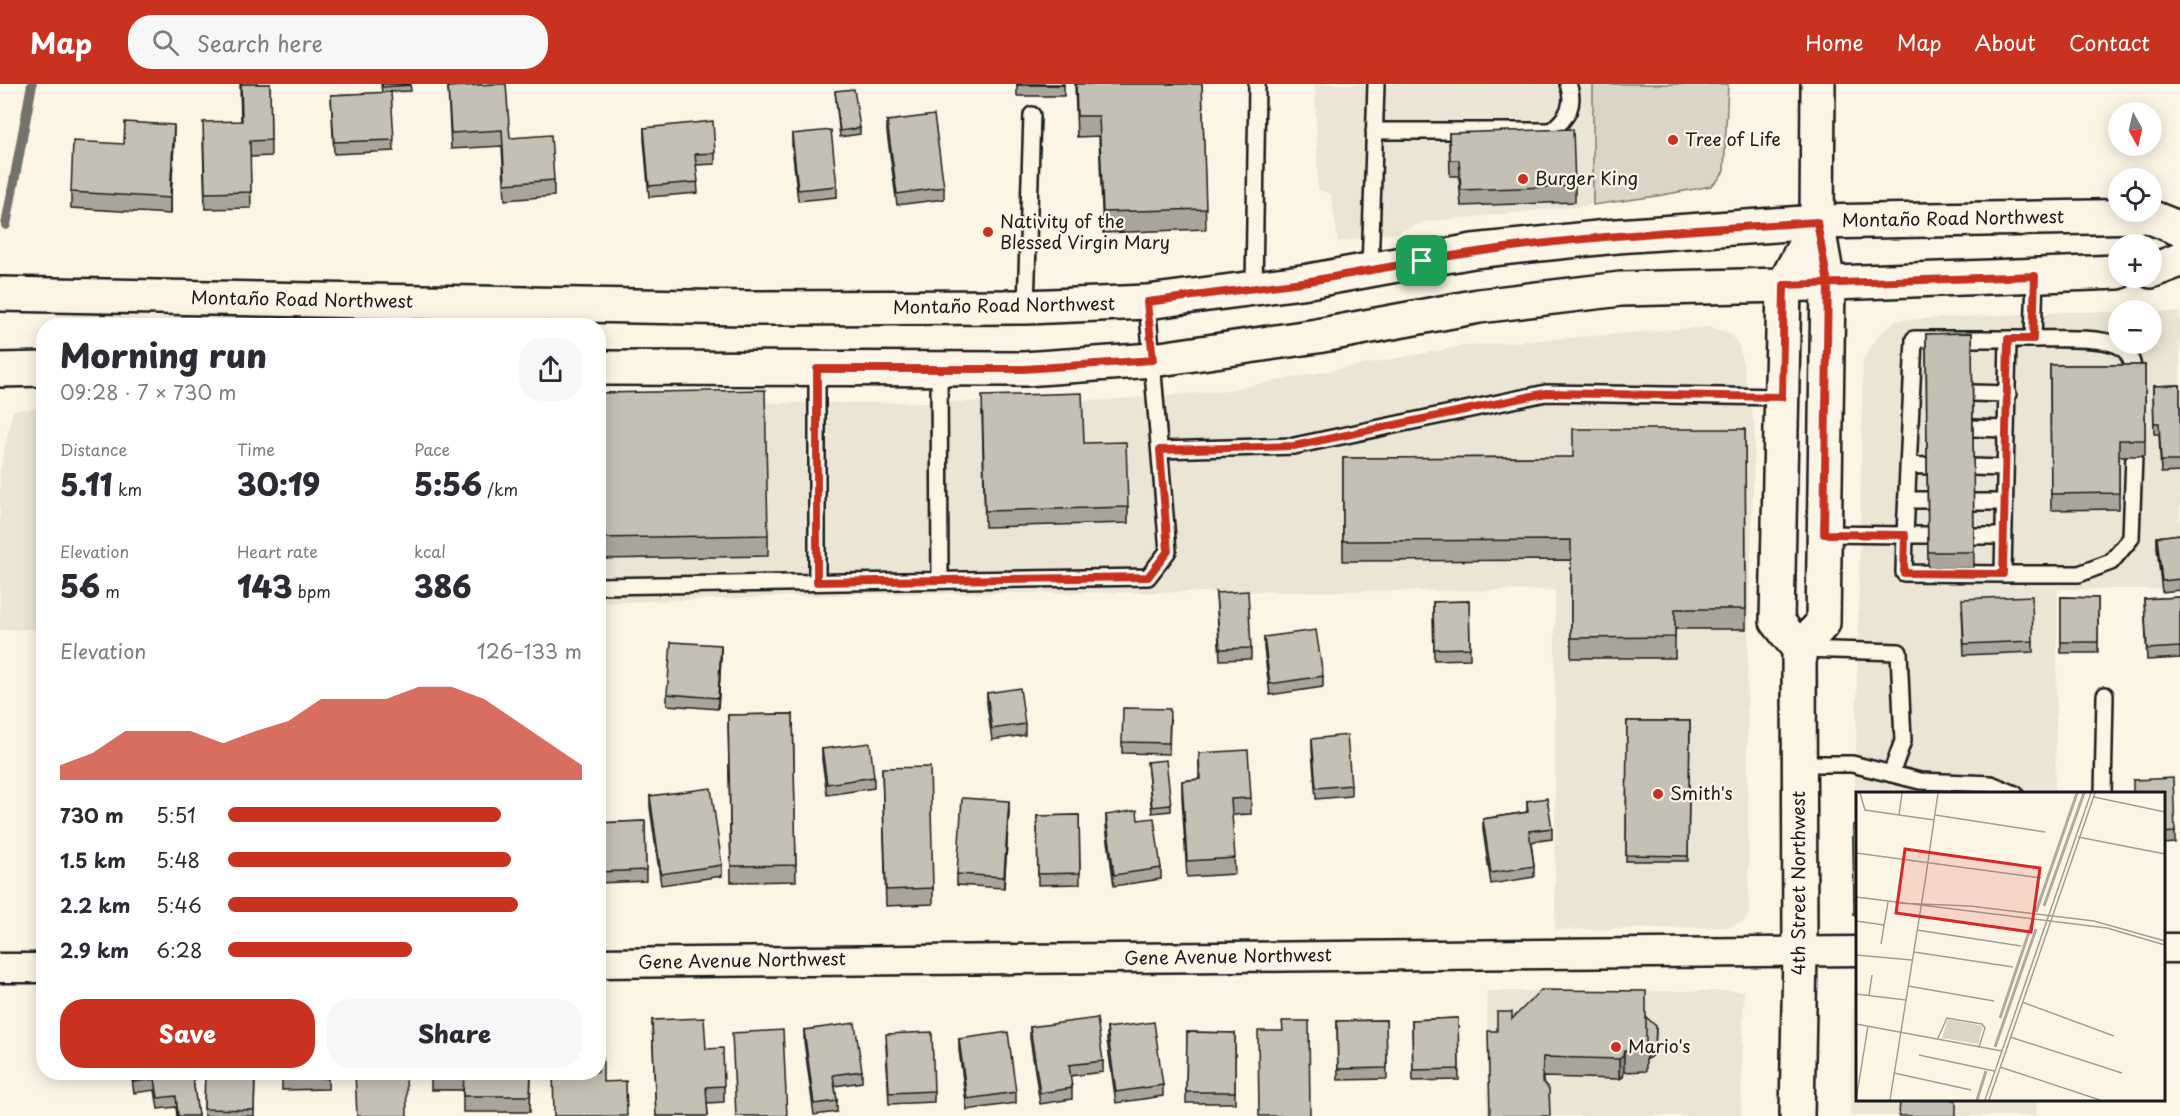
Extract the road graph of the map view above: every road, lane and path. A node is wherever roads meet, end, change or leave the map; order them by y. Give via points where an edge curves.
1 (1257, 84) edge
2 (1376, 84) edge
3 (1568, 84) edge
4 (1818, 84) edge
5 (1032, 115) dead end
6 (1374, 131) junction
7 (1817, 222) junction
8 (2180, 229) edge
9 (2180, 260) edge
10 (2162, 267) edge
11 (1370, 270) junction
12 (2108, 272) edge
13 (2035, 276) junction
14 (1828, 284) junction
15 (1784, 285) junction
16 (1254, 289) junction
17 (0, 294) edge
18 (1147, 302) junction
19 (1026, 307) junction
20 (479, 314) edge
21 (2008, 339) junction
22 (2033, 339) junction
23 (1153, 360) junction
24 (606, 368) edge
25 (939, 368) junction
26 (36, 369) edge
27 (817, 369) junction
28 (0, 370) edge
29 (2134, 380) edge
30 (1972, 393) edge
31 (2008, 394) junction
32 (1782, 397) junction
33 (1910, 427) junction
34 (1926, 427) edge
35 (1972, 428) edge
36 (2006, 429) junction
37 (1160, 450) junction
38 (2134, 456) edge
39 (1908, 465) junction
40 (1927, 466) edge
41 (1972, 467) edge
42 (2005, 468) junction
43 (1907, 500) junction
44 (1927, 500) edge
45 (1973, 502) edge
46 (2005, 502) junction
47 (1824, 534) junction
48 (1905, 535) junction
49 (1927, 535) edge
50 (1973, 536) edge
51 (2004, 536) junction
52 (2003, 574) junction
53 (940, 580) junction
54 (817, 582) junction
55 (606, 586) edge
56 (1799, 649) junction
57 (2105, 695) dead end
58 (1799, 764) junction
59 (1891, 774) junction
60 (2010, 792) edge
61 (2103, 792) edge
62 (1856, 951) edge
63 (1800, 952) junction
64 (606, 963) edge
65 (0, 968) edge
66 (36, 968) edge
67 (1797, 1116) edge

1 - 16 lane
2 - 6 lane
3 - 6 lane via 1571,91 1566,120 1551,131
4 - 7 main road
5 - 19 lane
6 - 11 lane
7 - 8 main road, Montaño Road Northwest via 2148,216
7 - 11 main road, Montaño Road Northwest via 1473,251
7 - 14 main road
7 - 15 main road
9 - 10 main road
11 - 16 main road, Montaño Road Northwest
12 - 13 main road
13 - 14 main road
13 - 22 lane
14 - 15 main road
14 - 47 main road
15 - 23 main road via 1621,289 1479,306 1317,336
15 - 32 main road
16 - 18 main road, Montaño Road Northwest
17 - 20 main road, Montaño Road Northwest
18 - 19 main road, Montaño Road Northwest
18 - 23 lane
19 - 20 main road, Montaño Road Northwest
21 - 22 lane
21 - 31 lane
21 - 33 lane via 1914,339 1919,392
22 - 29 lane via 2100,340 2122,347 2134,364
23 - 25 main road via 1024,369
23 - 37 lane
24 - 27 main road
25 - 27 main road
25 - 53 lane
26 - 28 main road
27 - 54 lane
30 - 31 lane
31 - 36 lane
32 - 37 lane via 1546,393 1294,446
32 - 56 main road via 1777,621
33 - 34 lane
33 - 39 lane
35 - 36 lane
36 - 42 lane
37 - 53 lane via 1168,551 1148,577
38 - 52 lane via 2131,538 2111,561 2079,574
39 - 40 lane
39 - 43 lane
41 - 42 lane
42 - 46 lane
43 - 44 lane
43 - 48 lane
45 - 46 lane
46 - 51 lane
47 - 48 lane
47 - 56 main road via 1823,623
48 - 49 lane
48 - 52 lane via 1904,573
50 - 51 lane
51 - 52 lane
53 - 54 lane
54 - 55 lane
56 - 58 main road, 4th Street Northwest
56 - 59 lane via 1899,652 1903,741
57 - 61 lane
58 - 59 lane via 1852,764
58 - 63 main road, 4th Street Northwest
59 - 60 lane via 1920,781 1991,784
62 - 63 street, Gene Avenue Northwest
63 - 64 street, Gene Avenue Northwest
63 - 67 main road, 4th Street Northwest
65 - 66 street

